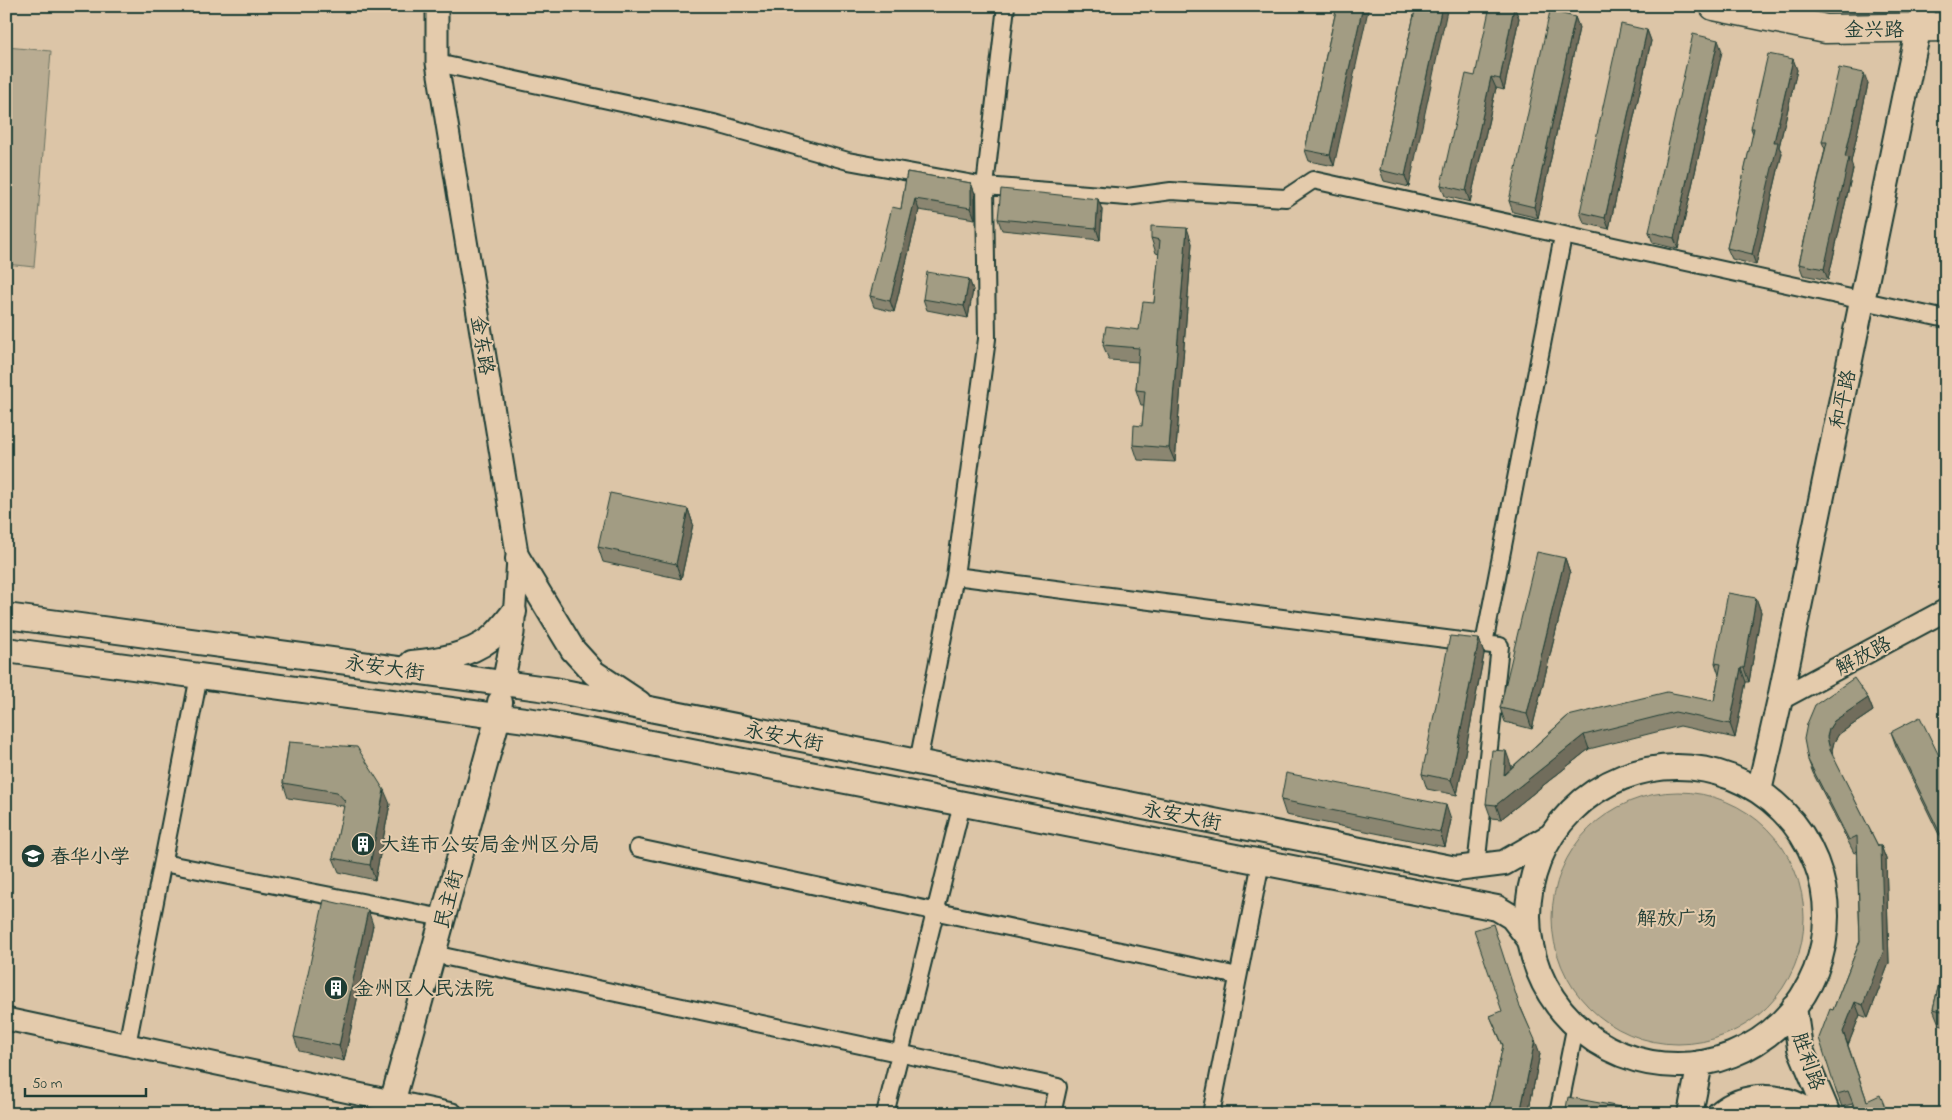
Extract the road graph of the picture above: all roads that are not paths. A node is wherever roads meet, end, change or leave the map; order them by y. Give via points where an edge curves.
1 (437, 6) edge
2 (1006, 6) edge
3 (1714, 6) edge
4 (1921, 17) edge
5 (1946, 27) edge
6 (437, 63) junction
7 (985, 186) junction
8 (1563, 236) junction
9 (1862, 302) junction
10 (1946, 320) edge
11 (518, 559) junction
12 (955, 576) junction
13 (1946, 610) edge
14 (514, 612) junction
15 (6, 616) edge
16 (1484, 644) junction
17 (6, 650) edge
18 (376, 666) junction
19 (199, 676) junction
20 (502, 683) junction
21 (1780, 699) junction
22 (646, 708) junction
23 (498, 717) junction
24 (918, 762) junction
25 (1759, 791) junction
26 (962, 804) junction
27 (1552, 836) junction
28 (638, 848) dead end
29 (1260, 862) junction
30 (163, 863) junction
31 (1476, 866) junction
32 (937, 911) junction
33 (443, 918) junction
34 (1529, 939) junction
35 (433, 954) junction
36 (1238, 976) junction
37 (1794, 1007) junction
38 (6, 1019) edge
39 (1576, 1024) junction
40 (127, 1045) junction
41 (898, 1052) junction
42 (1700, 1063) junction
43 (391, 1107) edge
44 (452, 1114) edge
45 (885, 1114) edge
46 (1052, 1114) edge
47 (1211, 1114) edge
48 (1558, 1114) edge
49 (1690, 1114) edge
50 (1718, 1114) edge
51 (1812, 1114) edge
52 (1828, 1114) edge

1 - 6 street, 金东路
2 - 7 street
3 - 4 highway, 金兴路 via 1826,29
4 - 5 highway, 金兴路
4 - 9 main road, 和平路
6 - 7 street via 714,122 848,161
6 - 11 street, 金东路
7 - 8 street via 1128,197 1171,191 1286,198 1313,180
7 - 12 street via 987,339
8 - 9 street
8 - 16 street
9 - 10 street
9 - 21 main road, 和平路
11 - 14 street, 金东路
11 - 22 main road via 573,650 594,672
12 - 16 street
12 - 24 street
13 - 21 street, 解放路
14 - 18 main road via 491,638 471,650 439,660
14 - 20 street, 金东路 via 513,633
15 - 18 main road, 永安大街
16 - 31 street via 1500,646
17 - 19 main road, 永安大街
18 - 20 main road, 永安大街
19 - 23 main road, 永安大街
19 - 30 street
20 - 22 main road, 永安大街
20 - 23 main road, 民主街
21 - 25 main road, 和平路
22 - 24 main road, 永安大街
23 - 26 main road, 永安大街
23 - 33 main road, 民主街
24 - 31 main road, 永安大街 via 1456,869
25 - 27 main road via 1735,778 1709,770 1684,766 1658,768 1608,783 1586,797
25 - 37 main road via 1782,810 1802,834 1816,861 1824,890 1826,921 1821,952 1812,978
26 - 29 main road, 永安大街
26 - 32 street
27 - 31 main road, 永安大街 via 1504,863
27 - 34 main road via 1539,859 1532,884
28 - 32 street
29 - 34 main road, 永安大街 via 1497,908 1512,917
29 - 36 street
30 - 33 street
30 - 40 street
32 - 36 street
32 - 41 street
33 - 35 main road, 民主街
34 - 39 main road via 1538,970 1550,993
35 - 41 street
35 - 43 main road, 民主街
36 - 47 street
37 - 42 main road via 1753,1044
37 - 52 main road, 胜利路 via 1800,1048
38 - 40 street
39 - 42 main road via 1606,1047 1630,1057 1678,1065
39 - 48 street
40 - 43 street
41 - 45 street
41 - 46 street via 1058,1087
42 - 49 main road
43 - 44 street
50 - 51 main road via 1726,1107 1753,1099 1774,1098 1794,1102

